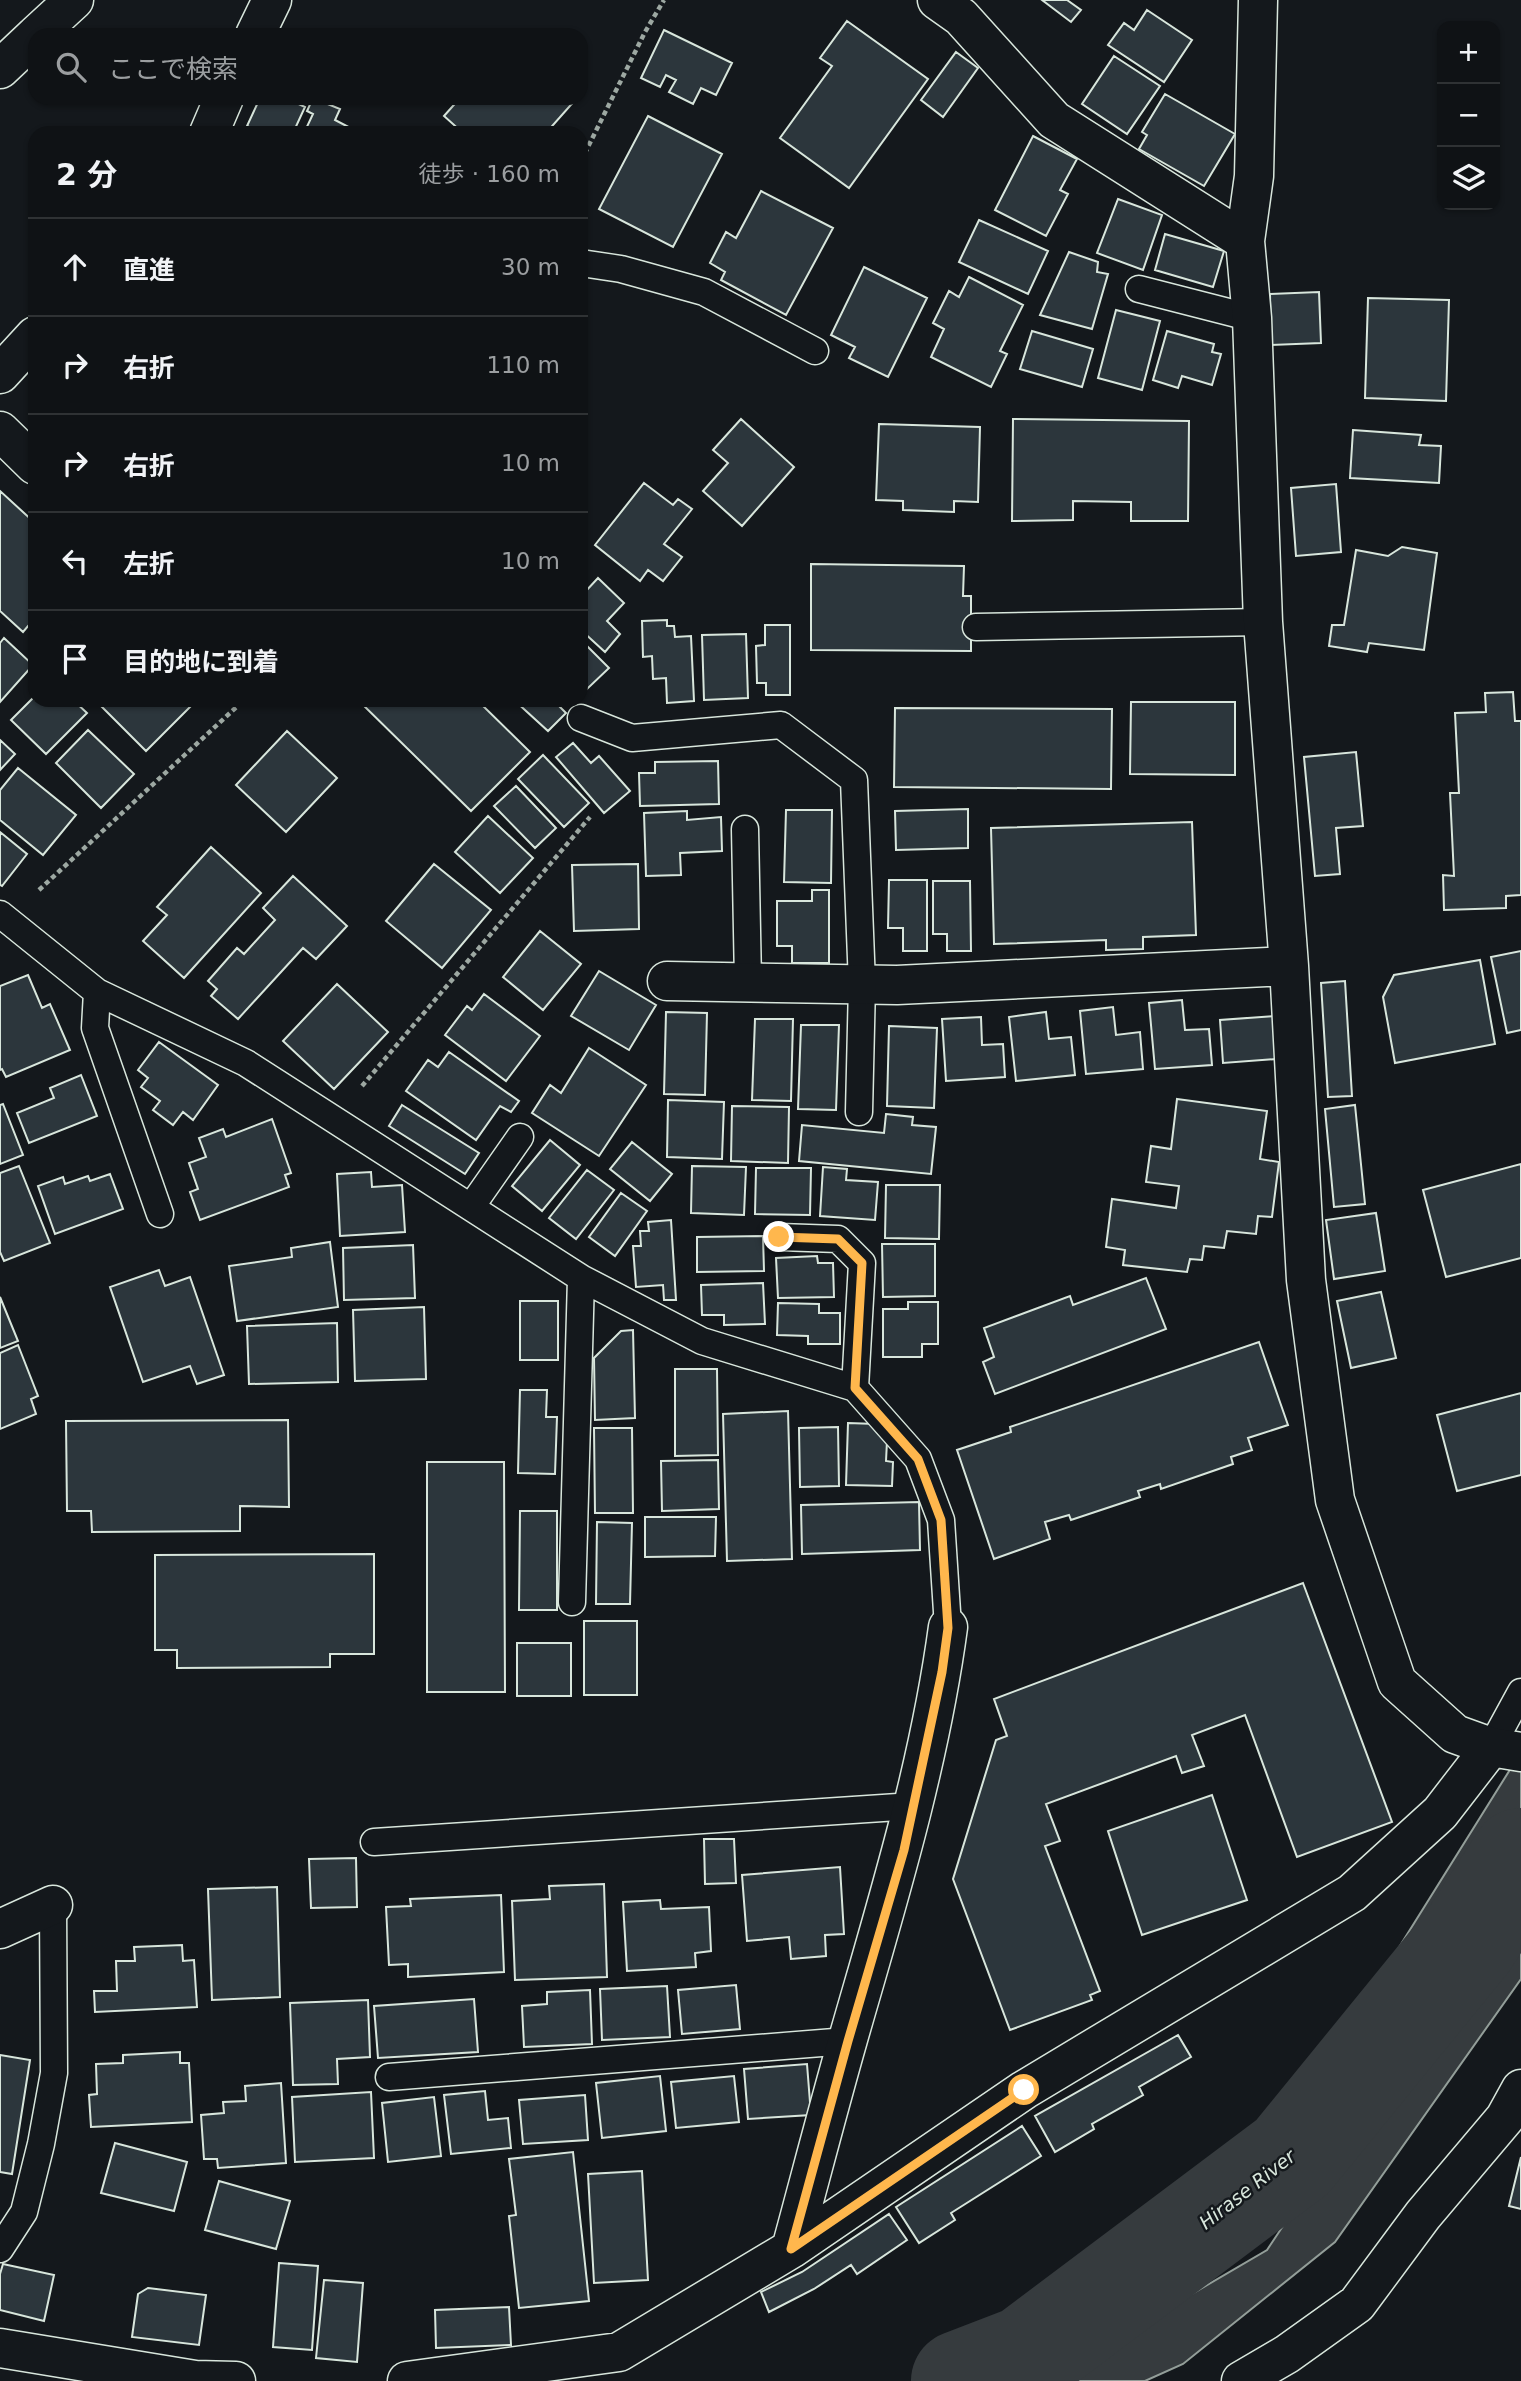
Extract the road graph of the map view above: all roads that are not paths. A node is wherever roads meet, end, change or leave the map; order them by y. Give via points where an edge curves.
1 (74, 0) edge
2 (272, 0) edge
3 (937, 0) edge
4 (1258, 0) edge
5 (44, 28) edge
6 (258, 28) edge
7 (28, 43) edge
8 (0, 69) edge
9 (221, 105) edge
10 (212, 126) edge
11 (1245, 240) junction
12 (588, 263) edge
13 (1139, 289) dead end
14 (1252, 318) junction
15 (28, 344) edge
16 (815, 351) dead end
17 (0, 374) edge
18 (0, 431) edge
19 (28, 458) edge
20 (1263, 622) junction
21 (976, 627) dead end
22 (581, 718) dead end
23 (745, 830) dead end
24 (3, 920) edge
25 (1289, 967) junction
26 (667, 981) dead end
27 (748, 982) junction
28 (862, 984) junction
29 (97, 992) junction
30 (859, 1112) dead end
31 (520, 1136) dead end
32 (471, 1207) junction
33 (160, 1214) dead end
34 (779, 1237) dead end
35 (581, 1278) junction
36 (855, 1388) junction
37 (572, 1602) dead end
38 (948, 1628) joint
39 (1521, 1692) edge
40 (1510, 1749) edge
41 (913, 1806) junction
42 (374, 1842) dead end
43 (53, 1905) joint
44 (0, 1929) edge
45 (848, 2041) junction
46 (389, 2077) dead end
47 (1516, 2110) edge
48 (0, 2249) edge
49 (791, 2249) junction
50 (0, 2348) edge
51 (236, 2381) edge
52 (407, 2381) edge
53 (1241, 2381) edge

1 - 5 street
2 - 6 street
3 - 11 street via 961,17 1054,120
4 - 11 street via 1254,176
7 - 8 street
9 - 10 street
11 - 14 street
12 - 16 lane via 704,292
13 - 14 lane
14 - 20 street
15 - 17 street
18 - 19 street
20 - 21 lane
20 - 25 street
22 - 28 lane via 632,738 781,725 854,780
23 - 27 lane
24 - 29 lane
25 - 28 street
25 - 40 street via 1306,1280 1335,1500 1397,1682 1455,1734
26 - 27 street
27 - 28 street
28 - 30 lane
29 - 32 lane via 246,1063
29 - 33 lane via 95,1028
31 - 32 lane
32 - 35 lane
34 - 36 lane via 838,1239 862,1263
35 - 36 lane via 702,1341
35 - 37 lane
36 - 38 lane via 918,1459 941,1520
38 - 41 street
39 - 40 lane
40 - 49 street via 1352,1892 1024,2090
41 - 42 lane
41 - 45 street
43 - 44 street
43 - 48 lane via 54,2073 24,2212
45 - 46 lane
45 - 49 street
47 - 53 street via 1423,2215 1357,2304
49 - 52 street via 619,2352
50 - 51 street via 195,2381

